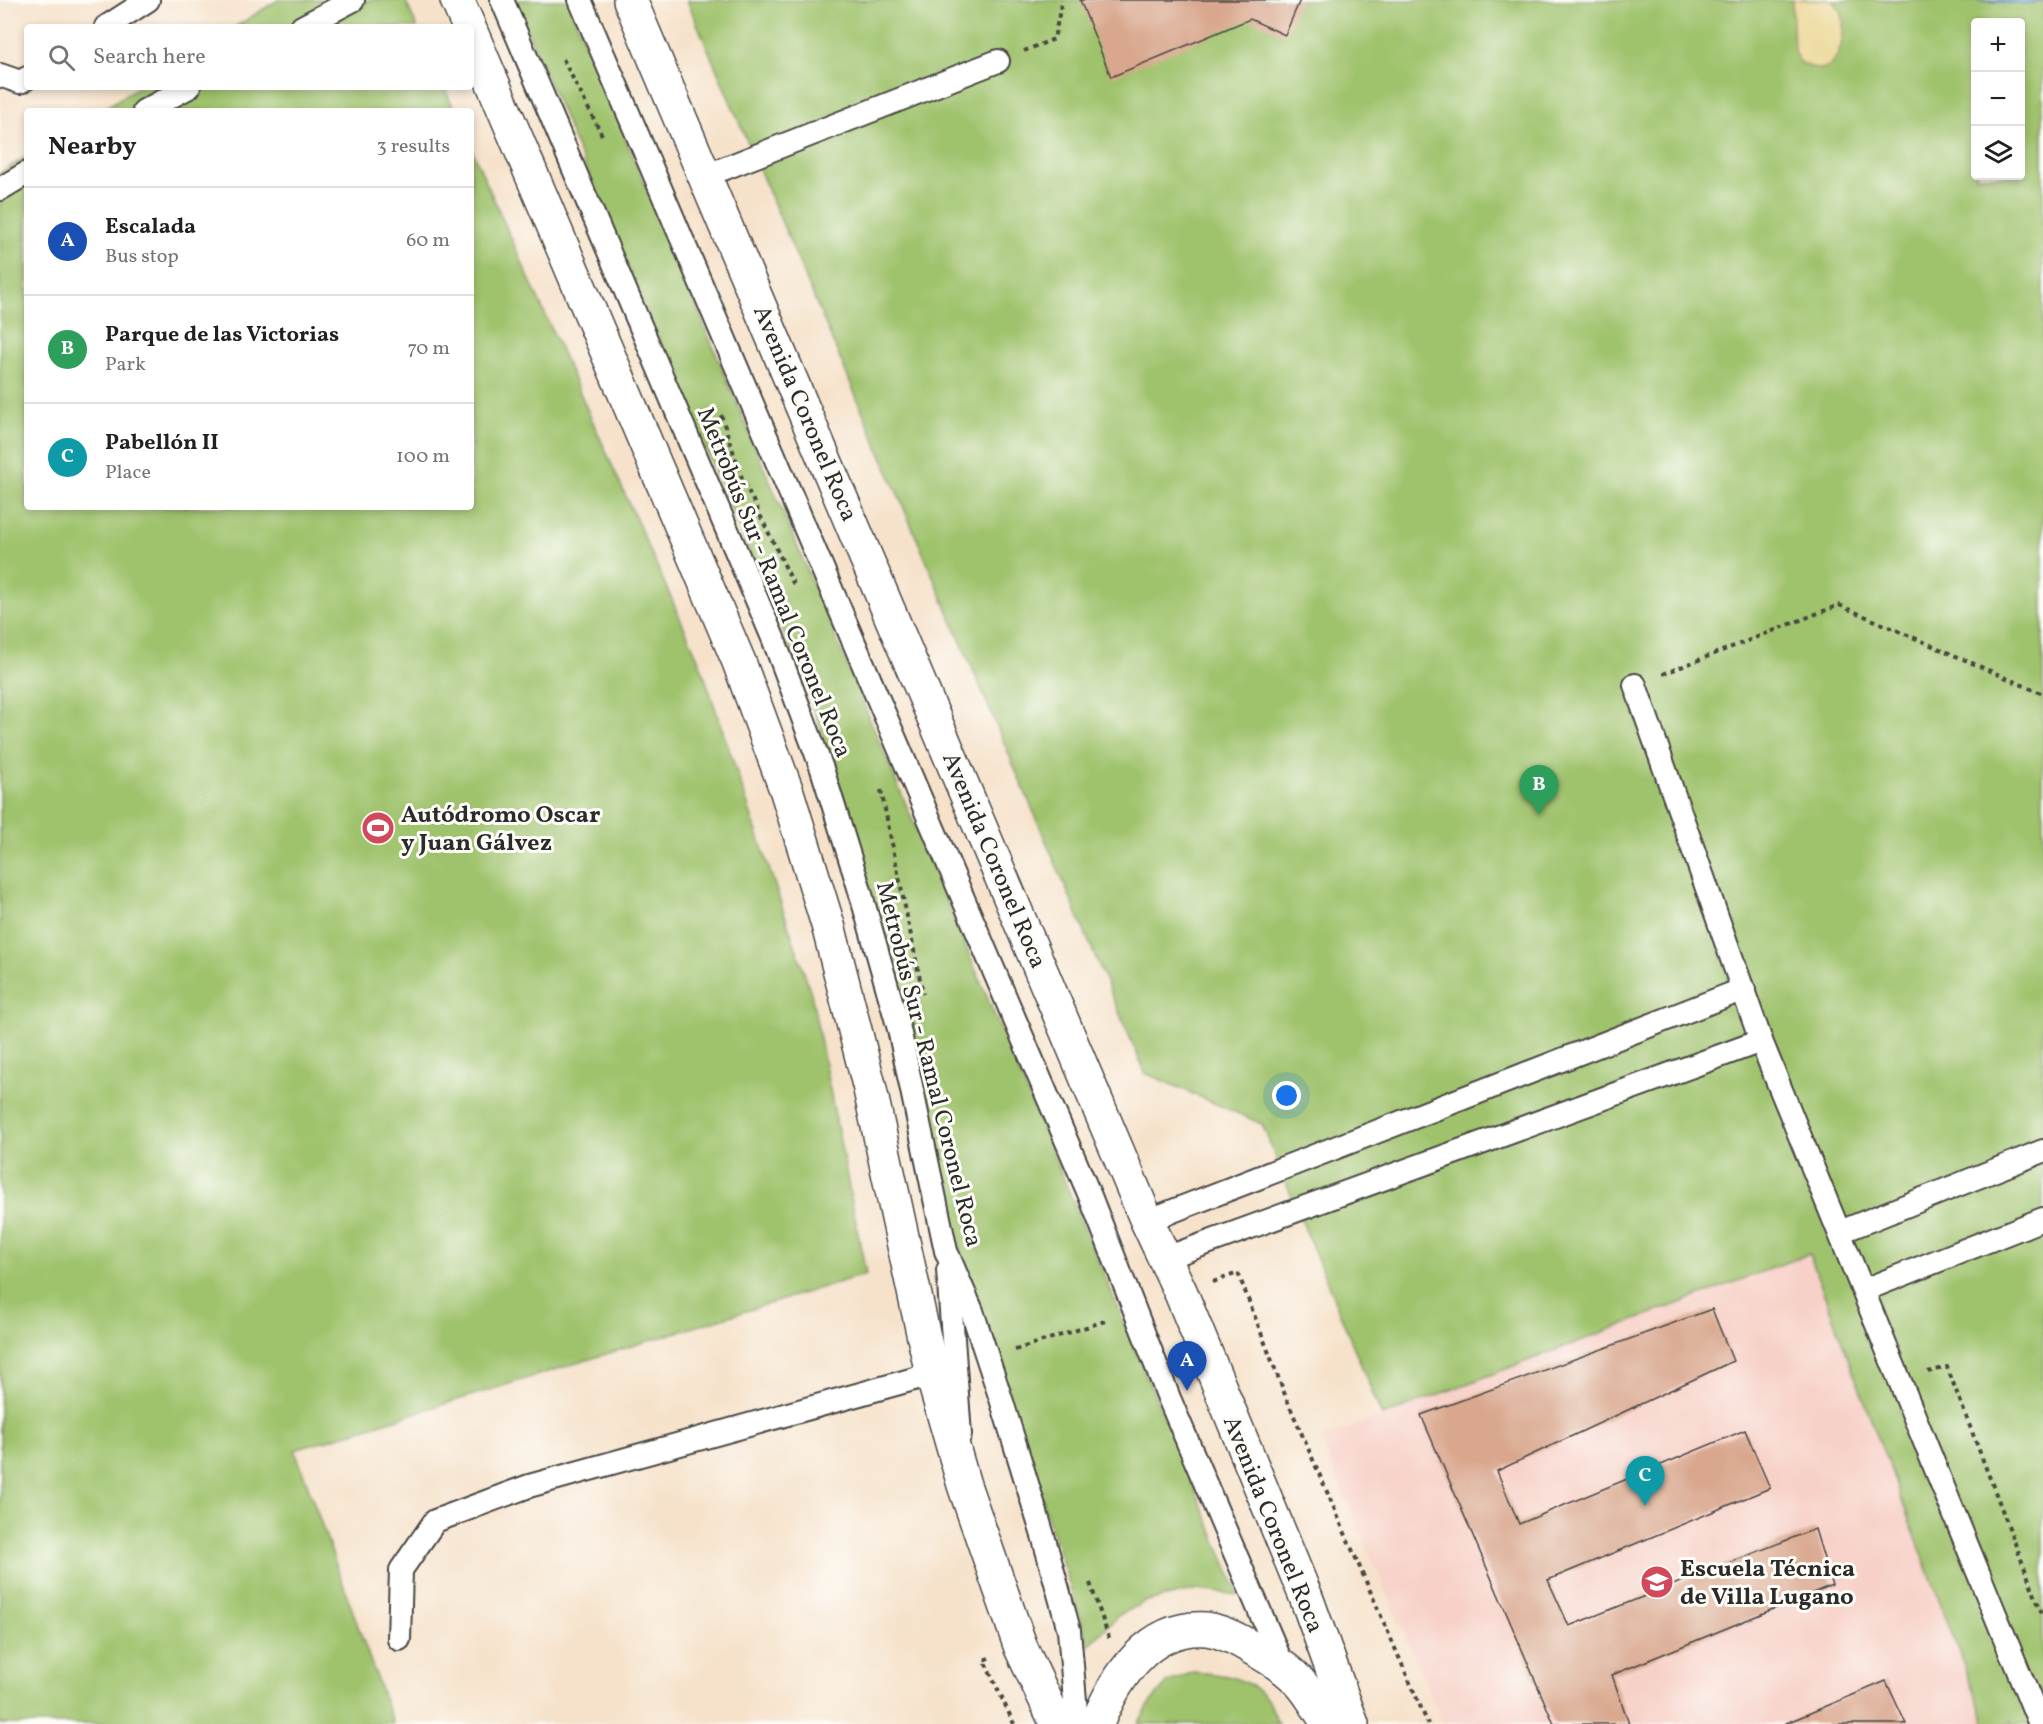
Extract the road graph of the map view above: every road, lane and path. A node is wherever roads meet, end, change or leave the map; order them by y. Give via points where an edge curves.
1 (148, 0) edge
2 (353, 0) edge
3 (457, 0) edge
4 (502, 0) edge
5 (580, 0) edge
6 (630, 0) edge
7 (1062, 0) edge
8 (111, 24) edge
9 (308, 24) edge
10 (468, 24) edge
11 (474, 39) edge
12 (998, 60) joint
13 (16, 79) edge
14 (183, 90) edge
15 (0, 96) edge
16 (150, 108) edge
17 (24, 175) edge
18 (705, 176) junction
19 (0, 189) edge
20 (1635, 685) joint
21 (2043, 694) edge
22 (1744, 989) junction
23 (1761, 1041) junction
24 (2043, 1151) edge
25 (2043, 1219) edge
26 (1147, 1221) junction
27 (1840, 1232) junction
28 (946, 1251) junction
29 (1163, 1259) junction
30 (1238, 1273) dead end
31 (1864, 1290) junction
32 (1134, 1311) junction
33 (1009, 1352) dead end
34 (932, 1374) junction
35 (1901, 1380) junction
36 (964, 1485) junction
37 (2043, 1616) edge
38 (399, 1639) dead end
39 (1283, 1666) junction
40 (1058, 1724) edge
41 (1077, 1724) edge
42 (1097, 1724) edge
43 (1329, 1724) edge
44 (1352, 1724) edge
45 (1428, 1724) edge
46 (2040, 1724) edge

1 - 8 lane
2 - 9 lane
3 - 10 main road
4 - 28 lane, Metrobús Sur - Ramal Coronel Roca via 773,638 822,769 899,1029
5 - 32 lane, Metrobús Sur - Ramal Coronel Roca via 1090,1196
6 - 18 main road, Avenida Coronel Roca
7 - 12 path via 1054,39
11 - 34 main road via 739,662 787,792 828,925 869,1085
12 - 18 lane
13 - 15 lane
14 - 16 lane
17 - 19 lane
18 - 26 main road, Avenida Coronel Roca
20 - 21 path via 1839,604
20 - 22 lane
22 - 23 lane
22 - 26 lane
23 - 27 lane
23 - 29 lane
24 - 27 lane
25 - 31 lane
26 - 29 main road, Avenida Coronel Roca
27 - 31 lane
28 - 36 lane
28 - 41 lane, Metrobús Sur - Ramal Coronel Roca via 972,1311 1044,1539 1069,1630
29 - 44 main road, Avenida Coronel Roca via 1181,1293 1301,1586
30 - 45 path via 1287,1400
31 - 35 lane
32 - 33 path
32 - 39 lane, Metrobús Sur - Ramal Coronel Roca
34 - 36 main road
34 - 38 lane via 529,1486 435,1521 401,1570
35 - 37 path via 1947,1367
35 - 46 lane
36 - 40 main road via 1022,1648
39 - 42 main road via 1234,1638 1206,1629 1177,1632 1143,1649 1122,1675
39 - 43 main road via 1303,1686

